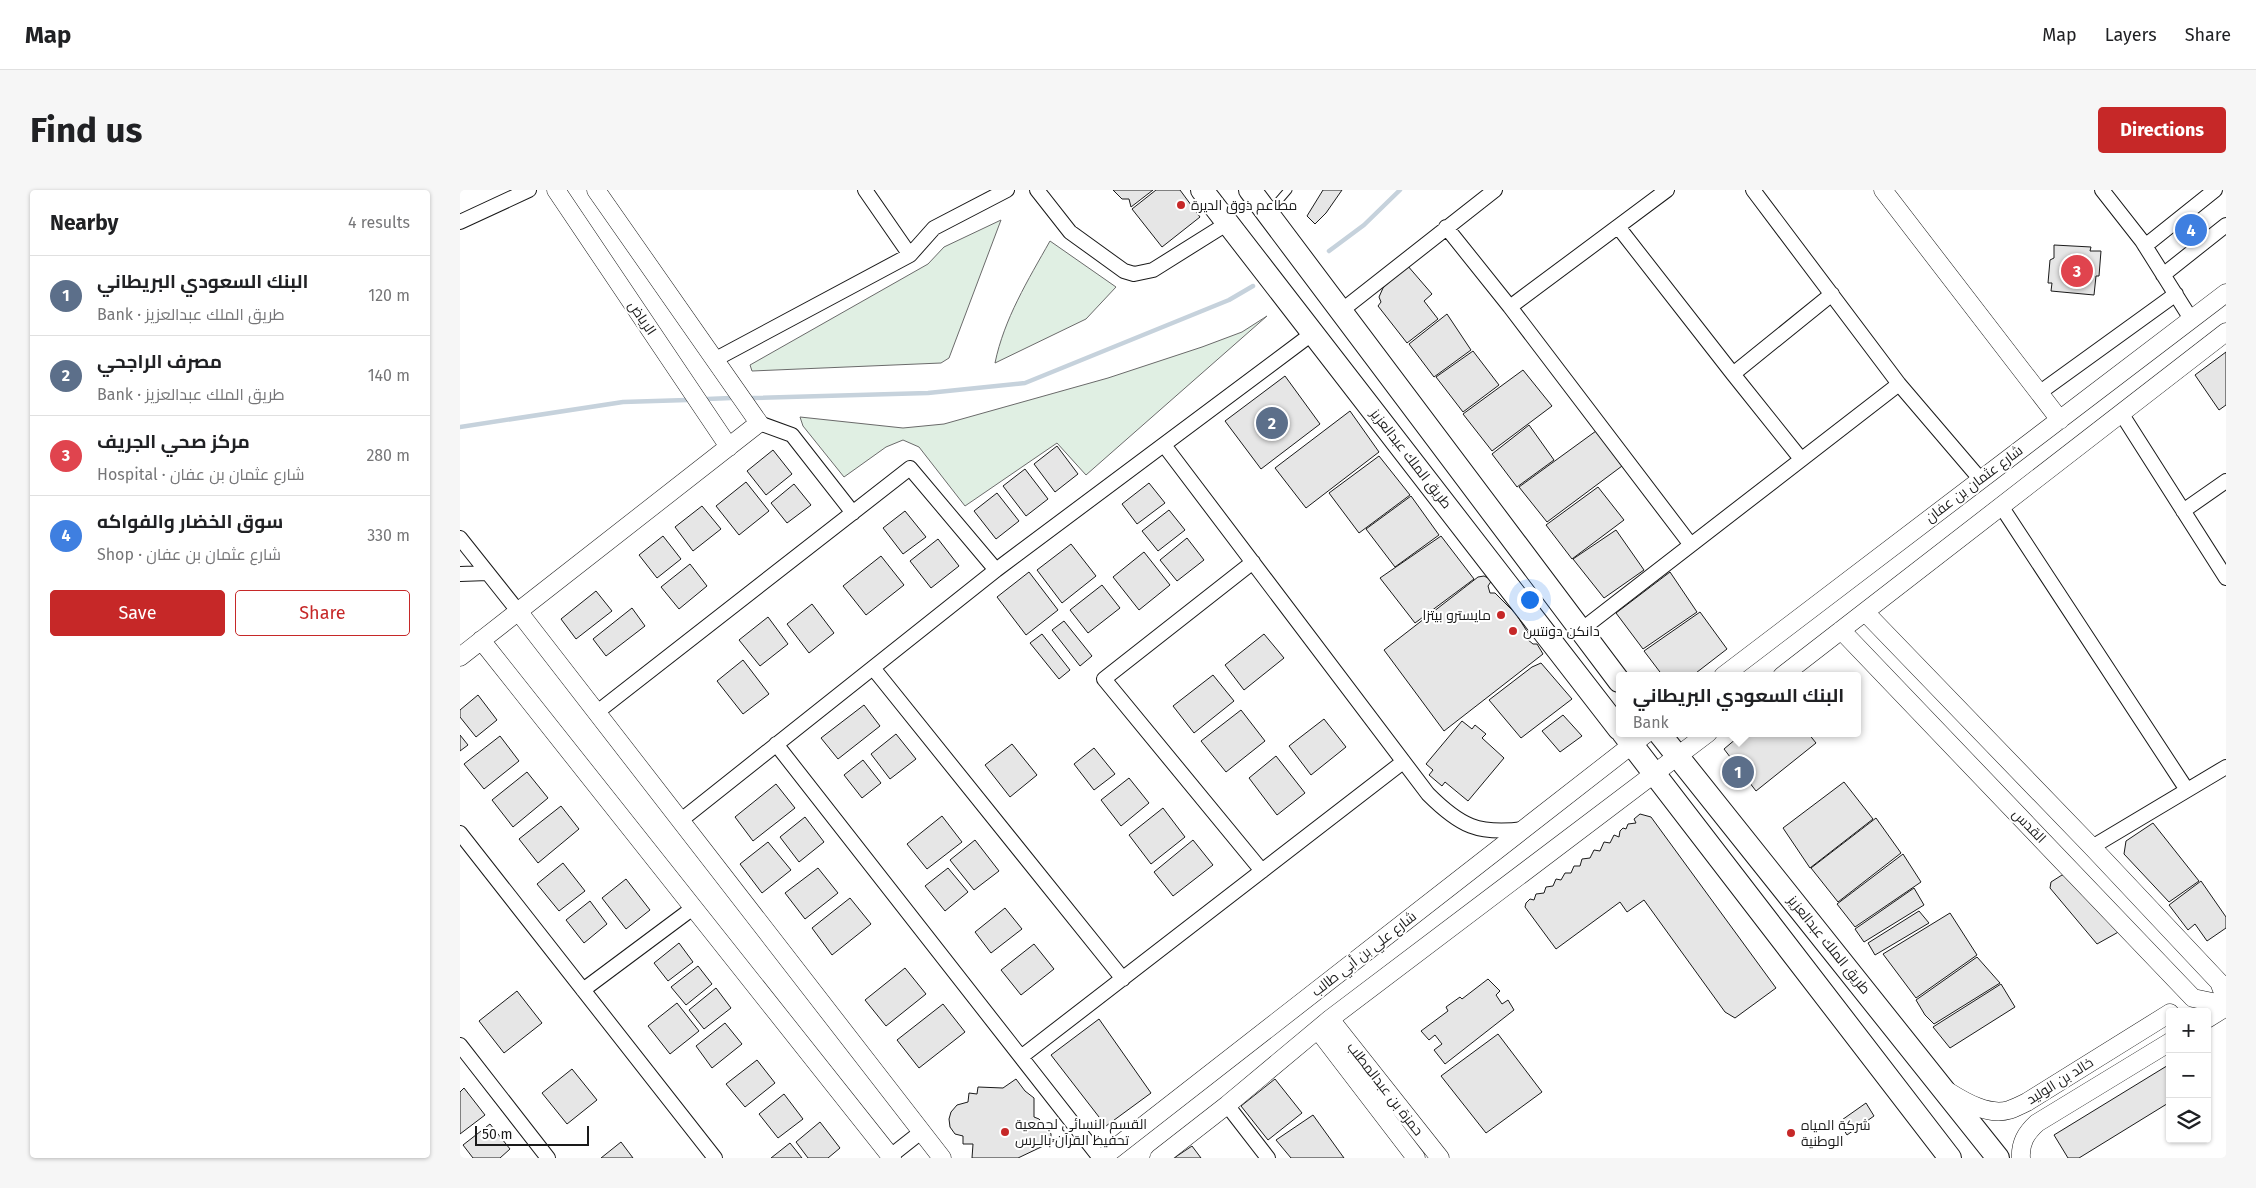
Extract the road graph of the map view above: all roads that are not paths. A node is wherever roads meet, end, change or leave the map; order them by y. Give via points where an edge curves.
1 (529, 190) edge
2 (556, 190) edge
3 (596, 190) edge
4 (865, 190) edge
5 (1007, 190) edge
6 (1038, 190) edge
7 (1202, 190) edge
8 (1250, 190) edge
9 (1288, 190) edge
10 (1495, 190) edge
11 (1667, 190) edge
12 (1753, 190) edge
13 (1883, 190) edge
14 (2102, 190) edge
15 (2214, 190) edge
16 (1268, 213) junction
17 (460, 222) edge
18 (1228, 222) junction
19 (2226, 225) edge
20 (1446, 227) junction
21 (1619, 228) junction
22 (2145, 246) junction
23 (910, 255) junction
24 (2163, 275) junction
25 (2226, 293) edge
26 (1832, 294) junction
27 (2176, 294) junction
28 (1510, 307) junction
29 (1341, 311) junction
30 (2191, 319) junction
31 (2226, 332) edge
32 (1313, 333) junction
33 (714, 360) junction
34 (1733, 374) junction
35 (1899, 384) junction
36 (2040, 393) junction
37 (2121, 413) junction
38 (2060, 420) junction
39 (759, 423) junction
40 (1164, 445) junction
41 (729, 447) junction
42 (1801, 459) junction
43 (1981, 480) junction
44 (2226, 481) edge
45 (2001, 506) junction
46 (2183, 511) junction
47 (853, 513) junction
48 (460, 538) edge
49 (1691, 545) junction
50 (1253, 562) junction
51 (996, 570) junction
52 (488, 573) junction
53 (460, 574) edge
54 (2226, 578) edge
55 (518, 611) junction
56 (1864, 612) junction
57 (1581, 630) junction
58 (1841, 630) junction
59 (481, 640) junction
60 (460, 656) edge
61 (873, 668) junction
62 (1728, 672) edge
63 (1787, 672) edge
64 (1616, 677) edge
65 (596, 713) junction
66 (1616, 720) edge
67 (1662, 737) edge
68 (1703, 737) edge
69 (1630, 738) edge
70 (776, 744) junction
71 (1678, 756) junction
72 (1403, 762) junction
73 (2226, 767) edge
74 (1651, 777) junction
75 (2187, 790) junction
76 (680, 821) junction
77 (1524, 829) junction
78 (461, 837) edge
79 (2092, 847) junction
80 (1262, 871) junction
81 (694, 908) junction
82 (1123, 979) junction
83 (2222, 980) edge
84 (583, 990) junction
85 (2193, 998) junction
86 (2226, 1000) edge
87 (2226, 1006) edge
88 (2177, 1008) edge
89 (2166, 1015) edge
90 (2211, 1015) edge
91 (1324, 1025) junction
92 (2166, 1044) edge
93 (460, 1045) edge
94 (1021, 1057) junction
95 (1944, 1089) junction
96 (1227, 1105) junction
97 (921, 1132) junction
98 (890, 1157) edge
99 (548, 1158) edge
100 (715, 1158) edge
101 (942, 1158) edge
102 (1101, 1158) edge
103 (1159, 1158) edge
104 (1268, 1158) edge
105 (1416, 1158) edge
106 (1440, 1158) edge
107 (1950, 1158) edge
108 (1998, 1158) edge
109 (2021, 1158) edge

1 - 17 street
2 - 41 street, الرياض
3 - 33 street
4 - 23 street
5 - 23 street via 934,228
6 - 18 street via 1070,232 1124,271 1134,274 1153,270
7 - 18 highway, طريق الملك عبدالعزيز
8 - 16 highway
9 - 16 lane
10 - 20 street
11 - 21 street
12 - 26 street
13 - 36 street
14 - 22 street
15 - 22 street
16 - 29 highway
18 - 32 highway, طريق الملك عبدالعزيز
19 - 24 street
20 - 28 street
20 - 29 street
21 - 28 street
21 - 34 street
22 - 24 street
23 - 33 street
24 - 27 street
25 - 30 street, شارع عثمان بن عفان
26 - 34 street
26 - 35 street
27 - 30 street
27 - 36 street
28 - 49 street
29 - 57 highway
30 - 38 street, شارع عثمان بن عفان
31 - 37 street
32 - 40 street
32 - 66 highway, طريق الملك عبدالعزيز
33 - 39 street
34 - 42 street
35 - 42 street
35 - 43 street
36 - 38 street
37 - 45 street
37 - 46 street
38 - 43 street, شارع عثمان بن عفان
39 - 41 street
39 - 47 street via 792,435
40 - 50 street
40 - 51 street
41 - 55 street
42 - 49 street
43 - 62 street, شارع عثمان بن عفان
44 - 46 street
45 - 56 street
45 - 75 street
46 - 54 street
47 - 51 street via 910,468
47 - 65 street
48 - 52 street
49 - 57 street
50 - 72 street
50 - 80 street via 1104,679
51 - 61 street
52 - 53 street
52 - 55 street
55 - 59 street
55 - 65 street
56 - 58 street
56 - 79 street
57 - 64 highway
58 - 63 street
58 - 85 street, القدس
59 - 60 street
59 - 81 street
61 - 70 street
61 - 82 street
65 - 76 street
67 - 71 highway, طريق الملك عبدالعزيز
68 - 71 street
69 - 74 highway, طريق الملك عبدالعزيز
69 - 77 street, شارع علي بن أبي طالب
70 - 76 street
70 - 94 street
71 - 74 street
71 - 95 highway, طريق الملك عبدالعزيز
72 - 77 street via 1428,794 1462,823 1500,832
72 - 80 street
73 - 75 street
74 - 91 street
74 - 107 highway, طريق الملك عبدالعزيز
75 - 79 street
76 - 97 street
77 - 102 street, شارع علي بن أبي طالب
78 - 84 street
79 - 83 street
80 - 82 street
81 - 84 street
81 - 98 street
82 - 94 street
83 - 85 street, خالد بن الوليد
83 - 86 street
84 - 100 street
85 - 87 street
85 - 88 street, خالد بن الوليد
87 - 90 street
89 - 95 street, خالد بن الوليد via 2027,1102 2007,1111 1989,1110 1968,1103
91 - 96 street
91 - 105 street, حمزة بن عبدالمطلب
91 - 106 street, حمزة بن عبدالمطلب
92 - 109 street, خالد بن الوليد via 2037,1123 2022,1142
93 - 99 street
94 - 102 street
95 - 108 highway, طريق الملك عبدالعزيز
96 - 103 street
96 - 104 street
97 - 98 street
97 - 101 street

